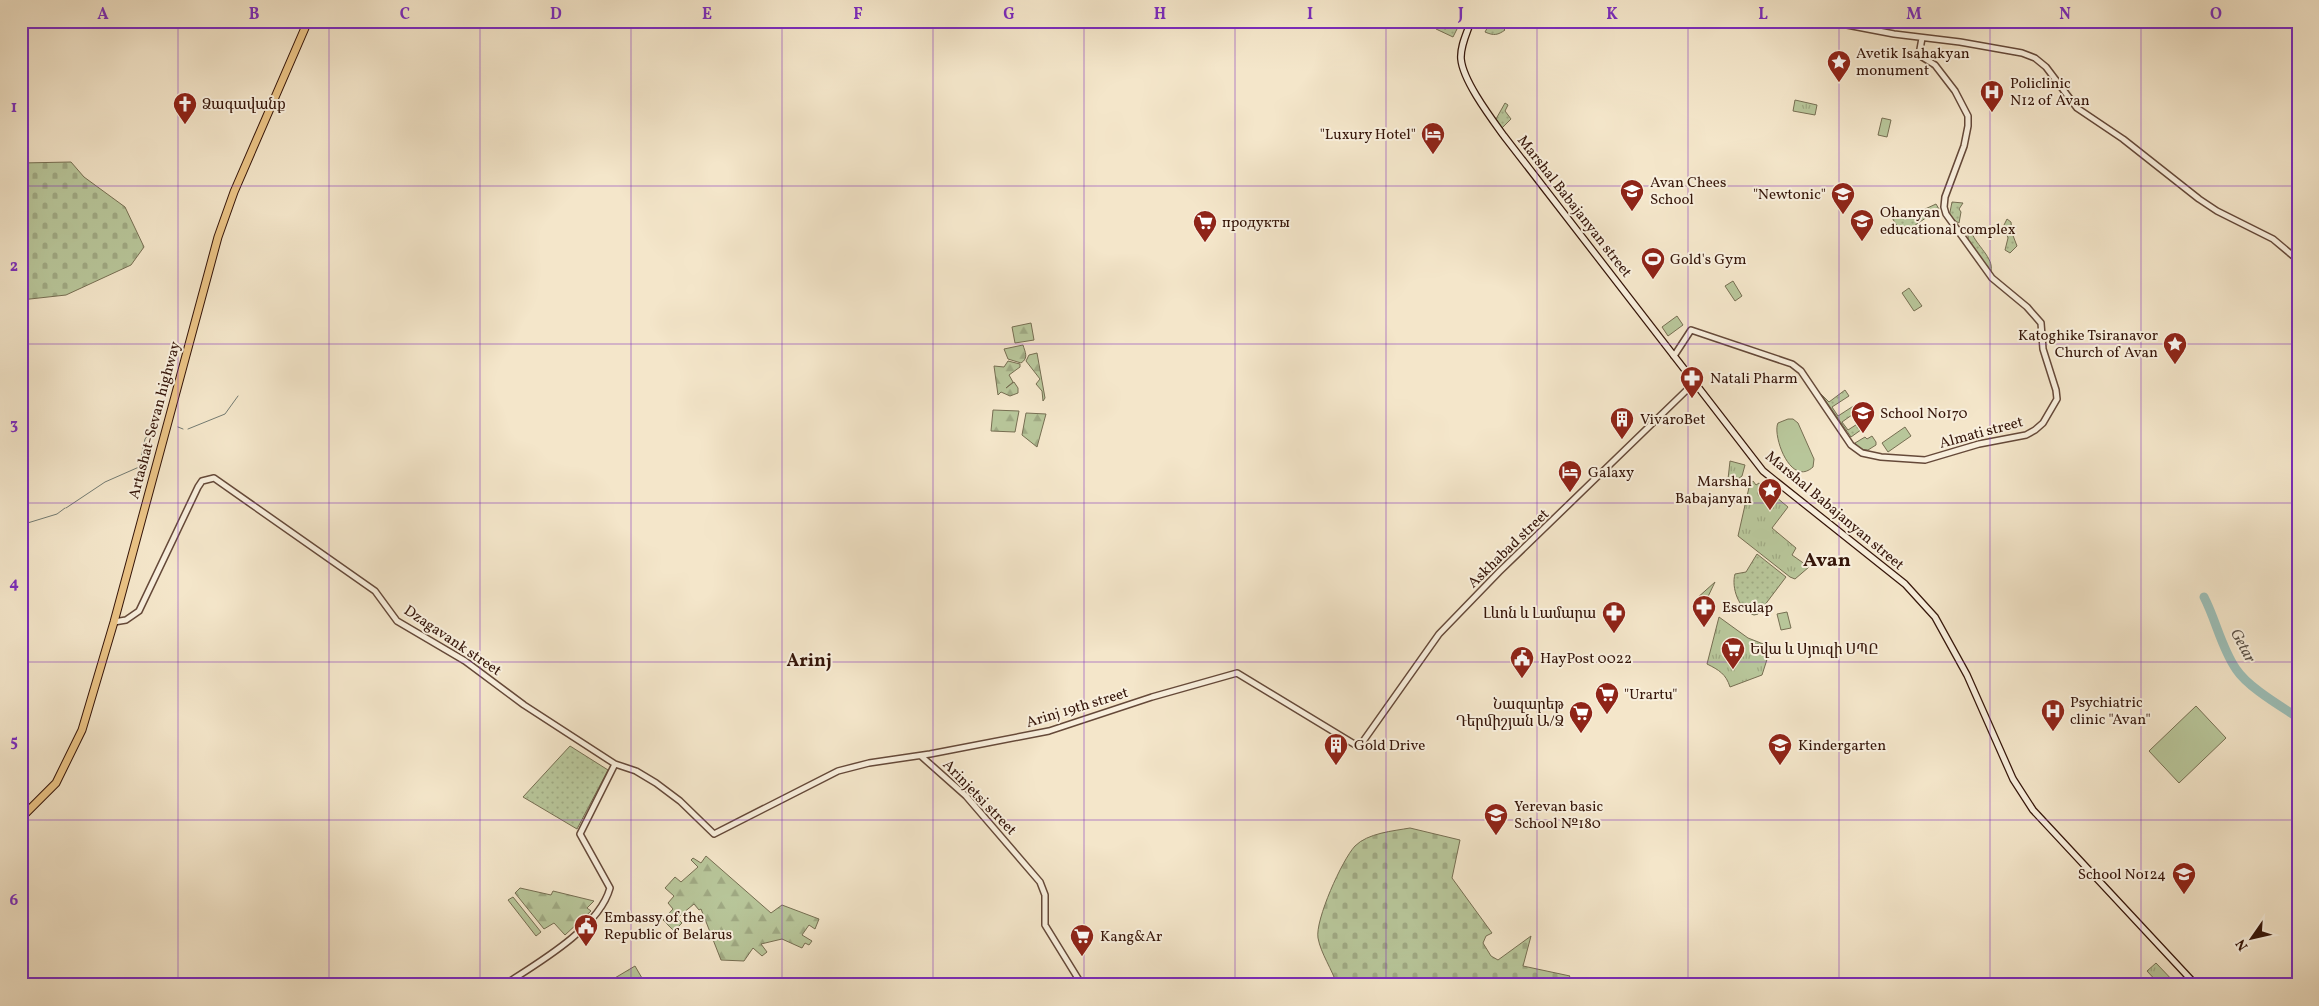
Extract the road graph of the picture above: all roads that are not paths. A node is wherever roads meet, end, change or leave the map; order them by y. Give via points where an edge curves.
1 (308, 21) edge
2 (1471, 21) edge
3 (1826, 21) edge
4 (1922, 38) junction
5 (2298, 260) edge
6 (1674, 356) junction
7 (1694, 383) junction
8 (114, 622) junction
9 (1238, 673) joint
10 (921, 756) junction
11 (614, 764) junction
12 (21, 818) edge
13 (714, 834) joint
14 (504, 985) edge
15 (1082, 985) edge
16 (2196, 985) edge

1 - 8 main road, Artashat-Sevan highway via 218,236
2 - 6 main road, Marshal Babajanyan street via 1461,59 1472,88 1504,136
3 - 4 street
4 - 5 street via 1960,42 2035,58 2046,67 2077,108 2123,139 2199,199 2273,239
4 - 6 street, Almati street via 1919,55 1935,65 1955,91 1968,116 1964,146 1945,197 1946,214 1992,278 2041,323 2043,349 2057,399 2043,423 2026,435 1979,444 1925,460 1881,457 1851,445 1801,371 1792,364 1691,330
6 - 7 main road, Marshal Babajanyan street
7 - 9 street, Askhabad street via 1439,634 1359,747
7 - 16 main road, Marshal Babajanyan street via 1763,471 1904,584 1935,617 1967,675 2013,779 2033,810
8 - 11 street, Dzagavank street via 126,620 143,606 198,487 202,481 214,478 375,591 397,621 465,661 524,705
8 - 12 main road, Artashat-Sevan highway via 73,753 56,784
9 - 10 street, Arinj 19th street via 1049,731
10 - 13 street, Arinjetsi street via 838,771
10 - 15 street, Arinjetsi street via 966,796 1040,882 1045,895 1045,922
11 - 13 street, Dzagavank street via 656,784 680,801
11 - 14 street via 580,834 610,888 607,900 568,943

